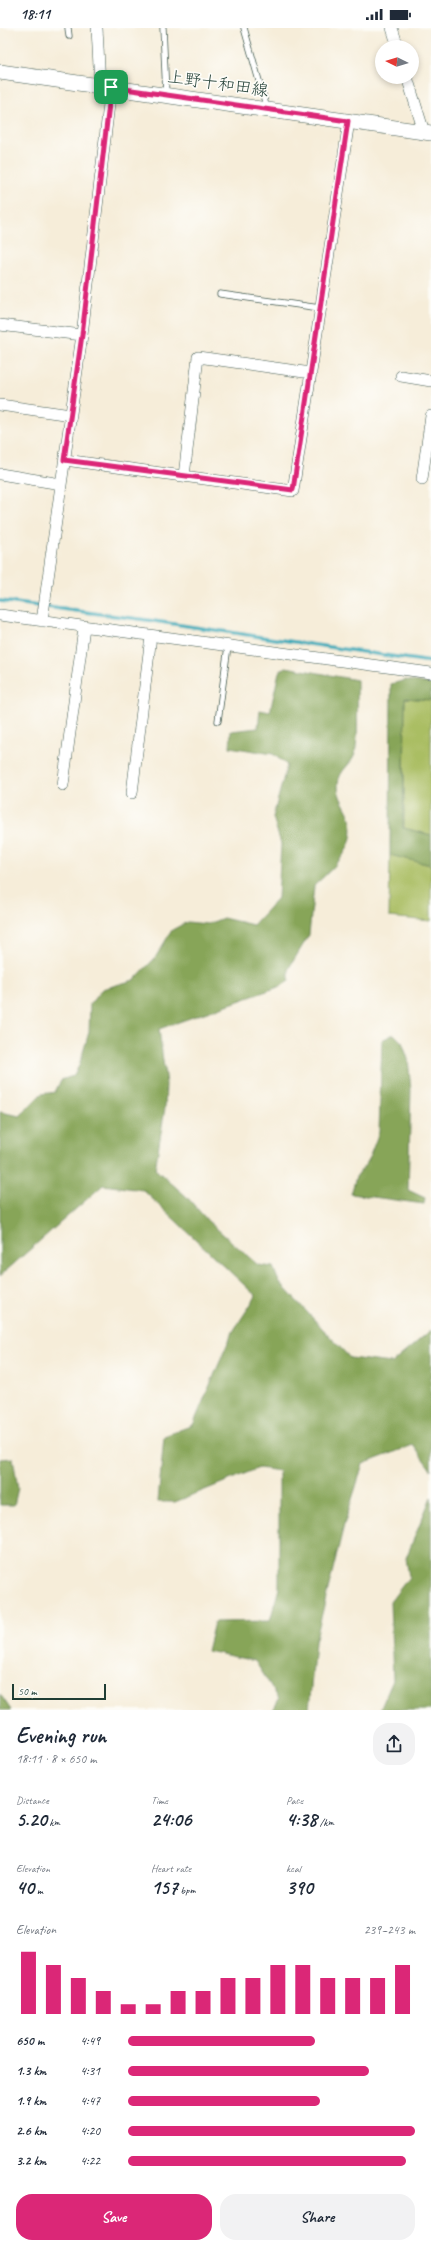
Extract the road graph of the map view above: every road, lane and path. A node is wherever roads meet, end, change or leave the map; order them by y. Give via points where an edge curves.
1 (68, 28) edge
2 (97, 28) edge
3 (163, 28) edge
4 (244, 28) edge
5 (392, 28) edge
6 (69, 36) dead end
7 (396, 40) edge
8 (0, 72) edge
9 (410, 84) edge
10 (105, 86) junction
11 (166, 95) junction
12 (267, 109) junction
13 (348, 121) junction
14 (428, 133) edge
15 (220, 294) dead end
16 (320, 308) junction
17 (0, 325) edge
18 (82, 335) junction
19 (311, 373) junction
20 (402, 376) dead end
21 (431, 381) edge
22 (0, 405) edge
23 (71, 415) junction
24 (431, 416) edge
25 (64, 460) junction
26 (0, 474) edge
27 (184, 476) junction
28 (422, 479) dead end
29 (61, 484) junction
30 (0, 615) edge
31 (42, 621) junction
32 (84, 627) junction
33 (151, 636) junction
34 (228, 646) junction
35 (431, 673) edge
36 (218, 721) dead end
37 (63, 785) dead end
38 (132, 793) dead end

1 - 6 lane
2 - 10 street
3 - 11 lane
4 - 12 lane
5 - 7 street
8 - 10 main road, 上野十和田線
9 - 14 street
10 - 11 main road, 上野十和田線
10 - 18 street
11 - 12 main road, 上野十和田線
12 - 13 main road, 上野十和田線
13 - 14 main road, 上野十和田線
13 - 16 street
15 - 16 lane
16 - 19 street
17 - 18 street
18 - 23 street
19 - 27 street via 293,490
19 - 27 street via 198,357
20 - 21 street
22 - 23 street
23 - 25 street
24 - 28 street
25 - 27 street
25 - 29 street
26 - 29 street
29 - 31 street
30 - 31 street
31 - 32 street
32 - 33 street
32 - 37 street
33 - 34 street
33 - 38 street
34 - 35 street
34 - 36 lane

